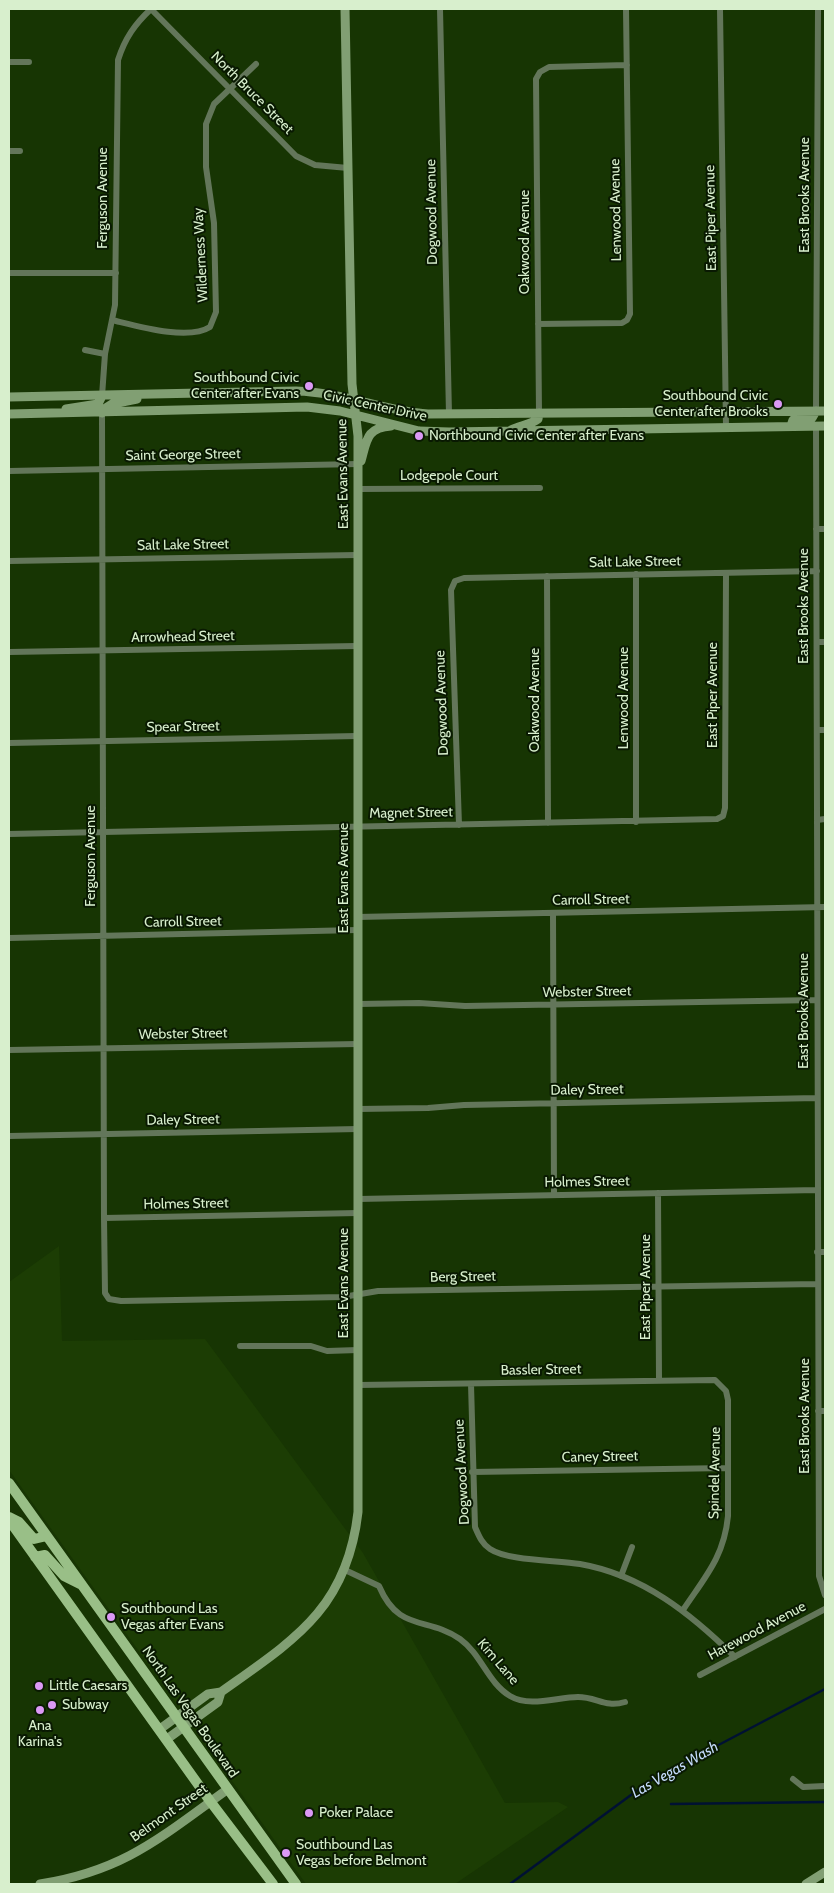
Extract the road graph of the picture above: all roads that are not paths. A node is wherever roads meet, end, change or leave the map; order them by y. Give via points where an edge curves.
1 (151, 9) edge
2 (345, 9) edge
3 (440, 9) edge
4 (626, 9) edge
5 (720, 9) edge
6 (818, 9) edge
7 (9, 62) edge
8 (28, 62) dead end
9 (256, 64) dead end
10 (627, 65) junction
11 (229, 89) junction
12 (9, 151) edge
13 (20, 151) dead end
14 (348, 168) junction
15 (9, 273) edge
16 (116, 273) junction
17 (112, 320) junction
18 (538, 324) junction
19 (85, 350) dead end
20 (105, 354) junction
21 (155, 395) junction
22 (102, 396) junction
23 (9, 397) edge
24 (354, 399) junction
25 (726, 411) junction
26 (821, 411) edge
27 (102, 412) junction
28 (540, 413) junction
29 (9, 414) edge
30 (46, 414) junction
31 (449, 414) junction
32 (356, 415) junction
33 (825, 420) edge
34 (791, 426) junction
35 (821, 426) edge
36 (402, 427) junction
37 (726, 428) junction
38 (506, 432) junction
39 (358, 467) junction
40 (103, 469) junction
41 (9, 471) edge
42 (540, 488) dead end
43 (358, 489) junction
44 (816, 529) junction
45 (825, 529) edge
46 (357, 555) junction
47 (103, 560) junction
48 (9, 561) edge
49 (816, 571) junction
50 (726, 573) junction
51 (636, 574) junction
52 (547, 576) junction
53 (455, 581) joint
54 (816, 642) junction
55 (825, 642) edge
56 (357, 646) junction
57 (103, 650) junction
58 (9, 652) edge
59 (817, 730) junction
60 (825, 730) edge
61 (357, 736) junction
62 (104, 741) junction
63 (9, 743) edge
64 (723, 816) joint
65 (825, 819) edge
66 (817, 820) junction
67 (636, 822) junction
68 (548, 824) junction
69 (459, 825) junction
70 (357, 827) junction
71 (104, 832) junction
72 (9, 834) edge
73 (825, 907) edge
74 (817, 908) junction
75 (553, 913) junction
76 (357, 917) junction
77 (357, 930) junction
78 (104, 936) junction
79 (9, 938) edge
80 (817, 1000) junction
81 (358, 1004) junction
82 (553, 1005) junction
83 (358, 1044) junction
84 (104, 1048) junction
85 (9, 1050) edge
86 (817, 1098) junction
87 (553, 1103) junction
88 (358, 1109) junction
89 (358, 1129) junction
90 (104, 1134) junction
91 (9, 1136) edge
92 (817, 1190) junction
93 (658, 1193) junction
94 (554, 1195) junction
95 (358, 1199) junction
96 (358, 1213) junction
97 (104, 1218) junction
98 (817, 1252) junction
99 (825, 1252) edge
100 (817, 1284) junction
101 (659, 1286) junction
102 (358, 1295) junction
103 (109, 1299) joint
104 (240, 1346) dead end
105 (358, 1350) junction
106 (659, 1380) junction
107 (471, 1384) junction
108 (722, 1385) joint
109 (358, 1386) junction
110 (818, 1411) junction
111 (825, 1411) edge
112 (728, 1468) junction
113 (472, 1472) junction
114 (9, 1483) edge
115 (9, 1518) edge
116 (48, 1536) junction
117 (632, 1547) dead end
118 (36, 1557) junction
119 (345, 1570) junction
120 (621, 1576) junction
121 (84, 1586) junction
122 (825, 1595) edge
123 (825, 1609) edge
124 (683, 1610) junction
125 (735, 1657) junction
126 (700, 1675) dead end
127 (221, 1692) junction
128 (625, 1702) dead end
129 (177, 1716) junction
130 (184, 1726) junction
131 (160, 1729) junction
132 (167, 1739) junction
133 (793, 1779) dead end
134 (825, 1786) edge
135 (228, 1789) junction
136 (210, 1802) junction
137 (825, 1872) edge
138 (40, 1884) edge
139 (273, 1884) edge
140 (296, 1884) edge
141 (806, 1884) edge

1 - 11 street, North Bruce Street
1 - 16 street, Ferguson Avenue via 128,35 118,60
2 - 14 street, East Evans Avenue
3 - 31 street, Dogwood Avenue
4 - 10 street, Lenwood Avenue
5 - 25 street, East Piper Avenue
6 - 26 street, East Brooks Avenue
7 - 8 street
9 - 11 street, Wilderness Way
10 - 18 street, Oakwood Avenue via 550,67 540,72 536,79
10 - 18 street, Lenwood Avenue via 630,314 622,323
11 - 14 street, North Bruce Street via 296,156 315,165
11 - 17 street, Wilderness Way via 214,104 206,124 206,167 214,223 216,312 210,327 195,332 160,331
12 - 13 street
14 - 24 street, East Evans Avenue
15 - 16 street
16 - 17 street, Ferguson Avenue
17 - 20 street, Ferguson Avenue
18 - 28 street, Oakwood Avenue
19 - 20 street
20 - 22 street, Ferguson Avenue
21 - 22 street, Civic Center Drive
21 - 24 street, Civic Center Drive via 304,392
21 - 27 street via 112,404
22 - 23 street, Civic Center Drive
22 - 30 street via 98,404
24 - 31 street, Civic Center Drive via 412,413
24 - 32 street, East Evans Avenue
25 - 26 street, Civic Center Drive
25 - 28 street, Civic Center Drive
25 - 37 street, East Piper Avenue
26 - 34 street via 812,418 793,420
27 - 30 street, Civic Center Drive
27 - 32 street, Civic Center Drive via 307,407
27 - 40 street, Ferguson Avenue
28 - 31 street, Civic Center Drive
28 - 38 street via 534,422
29 - 30 street, Civic Center Drive
32 - 36 street, Civic Center Drive
32 - 39 street, East Evans Avenue
33 - 35 street
34 - 35 street, Civic Center Drive
34 - 37 street, Civic Center Drive
35 - 44 street, East Brooks Avenue
36 - 38 street, Civic Center Drive via 419,431
36 - 39 street via 373,430
37 - 38 street, Civic Center Drive
39 - 40 street, Saint George Street
39 - 43 street, East Evans Avenue
40 - 41 street, Saint George Street
40 - 47 street, Ferguson Avenue
42 - 43 street, Lodgepole Court
43 - 46 street, East Evans Avenue
44 - 45 street
44 - 49 street, East Brooks Avenue
46 - 47 street, Salt Lake Street
46 - 56 street, East Evans Avenue
47 - 48 street, Salt Lake Street
47 - 57 street, Ferguson Avenue
49 - 50 street, Salt Lake Street
49 - 54 street, East Brooks Avenue
50 - 51 street, Salt Lake Street
50 - 64 street, East Piper Avenue
51 - 52 street, Salt Lake Street
51 - 67 street, Lenwood Avenue
52 - 53 street, Salt Lake Street via 464,578
52 - 68 street, Oakwood Avenue
53 - 69 street, Dogwood Avenue via 452,590
54 - 55 street
54 - 59 street, East Brooks Avenue
56 - 57 street, Arrowhead Street
56 - 61 street, East Evans Avenue
57 - 58 street, Arrowhead Street
57 - 62 street, Ferguson Avenue
59 - 60 street
59 - 66 street, East Brooks Avenue
61 - 62 street, Spear Street
61 - 70 street, East Evans Avenue
62 - 63 street, Spear Street
62 - 71 street, Ferguson Avenue
64 - 67 street, Magnet Street via 717,819
65 - 66 street
66 - 74 street, East Brooks Avenue
67 - 68 street, Magnet Street
68 - 69 street, Magnet Street
69 - 70 street, Magnet Street
70 - 71 street, Magnet Street
70 - 76 street, East Evans Avenue
71 - 72 street, Magnet Street
71 - 78 street, Ferguson Avenue
73 - 74 street, Carroll Street
74 - 75 street, Carroll Street
74 - 80 street, East Brooks Avenue
75 - 76 street, Carroll Street
75 - 82 street
76 - 77 street, East Evans Avenue
77 - 78 street, Carroll Street
77 - 81 street, East Evans Avenue
78 - 79 street, Carroll Street
78 - 84 street, Ferguson Avenue
80 - 82 street, Webster Street
80 - 86 street, East Brooks Avenue
81 - 82 street, Webster Street
81 - 83 street, East Evans Avenue
82 - 87 street
83 - 84 street, Webster Street
83 - 88 street, East Evans Avenue
84 - 85 street, Webster Street
84 - 90 street, Ferguson Avenue
86 - 87 street, Daley Street
86 - 92 street, East Brooks Avenue
87 - 88 street, Daley Street
87 - 94 street
88 - 89 street, East Evans Avenue
89 - 90 street, Daley Street
89 - 95 street, East Evans Avenue
90 - 91 street, Daley Street
90 - 97 street, Ferguson Avenue
92 - 93 street, Holmes Street
92 - 98 street, East Brooks Avenue
93 - 94 street, Holmes Street
93 - 101 street, East Piper Avenue
94 - 95 street, Holmes Street
95 - 96 street, East Evans Avenue
96 - 97 street, Holmes Street
96 - 102 street, East Evans Avenue
97 - 103 street, Ferguson Avenue via 106,1293
98 - 99 street
98 - 100 street, East Brooks Avenue
100 - 101 street, Berg Street
100 - 110 street, East Brooks Avenue
101 - 102 street, Berg Street via 378,1291
101 - 106 street, East Piper Avenue
102 - 103 street, Berg Street via 121,1302
102 - 105 street, East Evans Avenue
104 - 105 street
105 - 109 street, East Evans Avenue
106 - 107 street, Bassler Street
106 - 108 street, Bassler Street via 715,1380
107 - 109 street, Bassler Street
107 - 113 street, Dogwood Avenue
108 - 112 street, Spindel Avenue via 728,1400
109 - 119 street, East Evans Avenue via 358,1512
110 - 111 street
110 - 122 street, East Brooks Avenue via 819,1576
112 - 113 street, Caney Street
112 - 124 street, Spindel Avenue via 726,1533 717,1561
113 - 120 street, Dogwood Avenue via 475,1527 489,1548 511,1557 554,1560
114 - 116 main road, North Las Vegas Boulevard
115 - 116 main road via 19,1522 34,1539
115 - 118 main road
116 - 121 main road, North Las Vegas Boulevard
117 - 120 street
118 - 121 main road via 45,1555 64,1576
118 - 131 main road
119 - 127 street, East Evans Avenue via 334,1592 311,1623 288,1644
119 - 128 street, Kim Lane via 379,1586 386,1602 396,1612 417,1624 446,1631 461,1640 511,1697 526,1702 578,1697 612,1706
120 - 124 street, Dogwood Avenue via 654,1591
121 - 129 main road, North Las Vegas Boulevard
123 - 125 street, Harewood Avenue
124 - 125 street, Dogwood Avenue
125 - 126 street, Harewood Avenue
127 - 129 street, East Evans Avenue via 208,1694
127 - 130 street, East Evans Avenue via 218,1702
129 - 130 main road, North Las Vegas Boulevard
129 - 131 street, East Evans Avenue
130 - 132 street, East Evans Avenue
130 - 135 main road, North Las Vegas Boulevard
131 - 132 main road
132 - 136 main road
133 - 134 street via 803,1786
135 - 136 street, Belmont Street
135 - 140 main road, North Las Vegas Boulevard
136 - 138 street, Belmont Street via 129,1858 95,1872
136 - 139 main road
137 - 141 street

